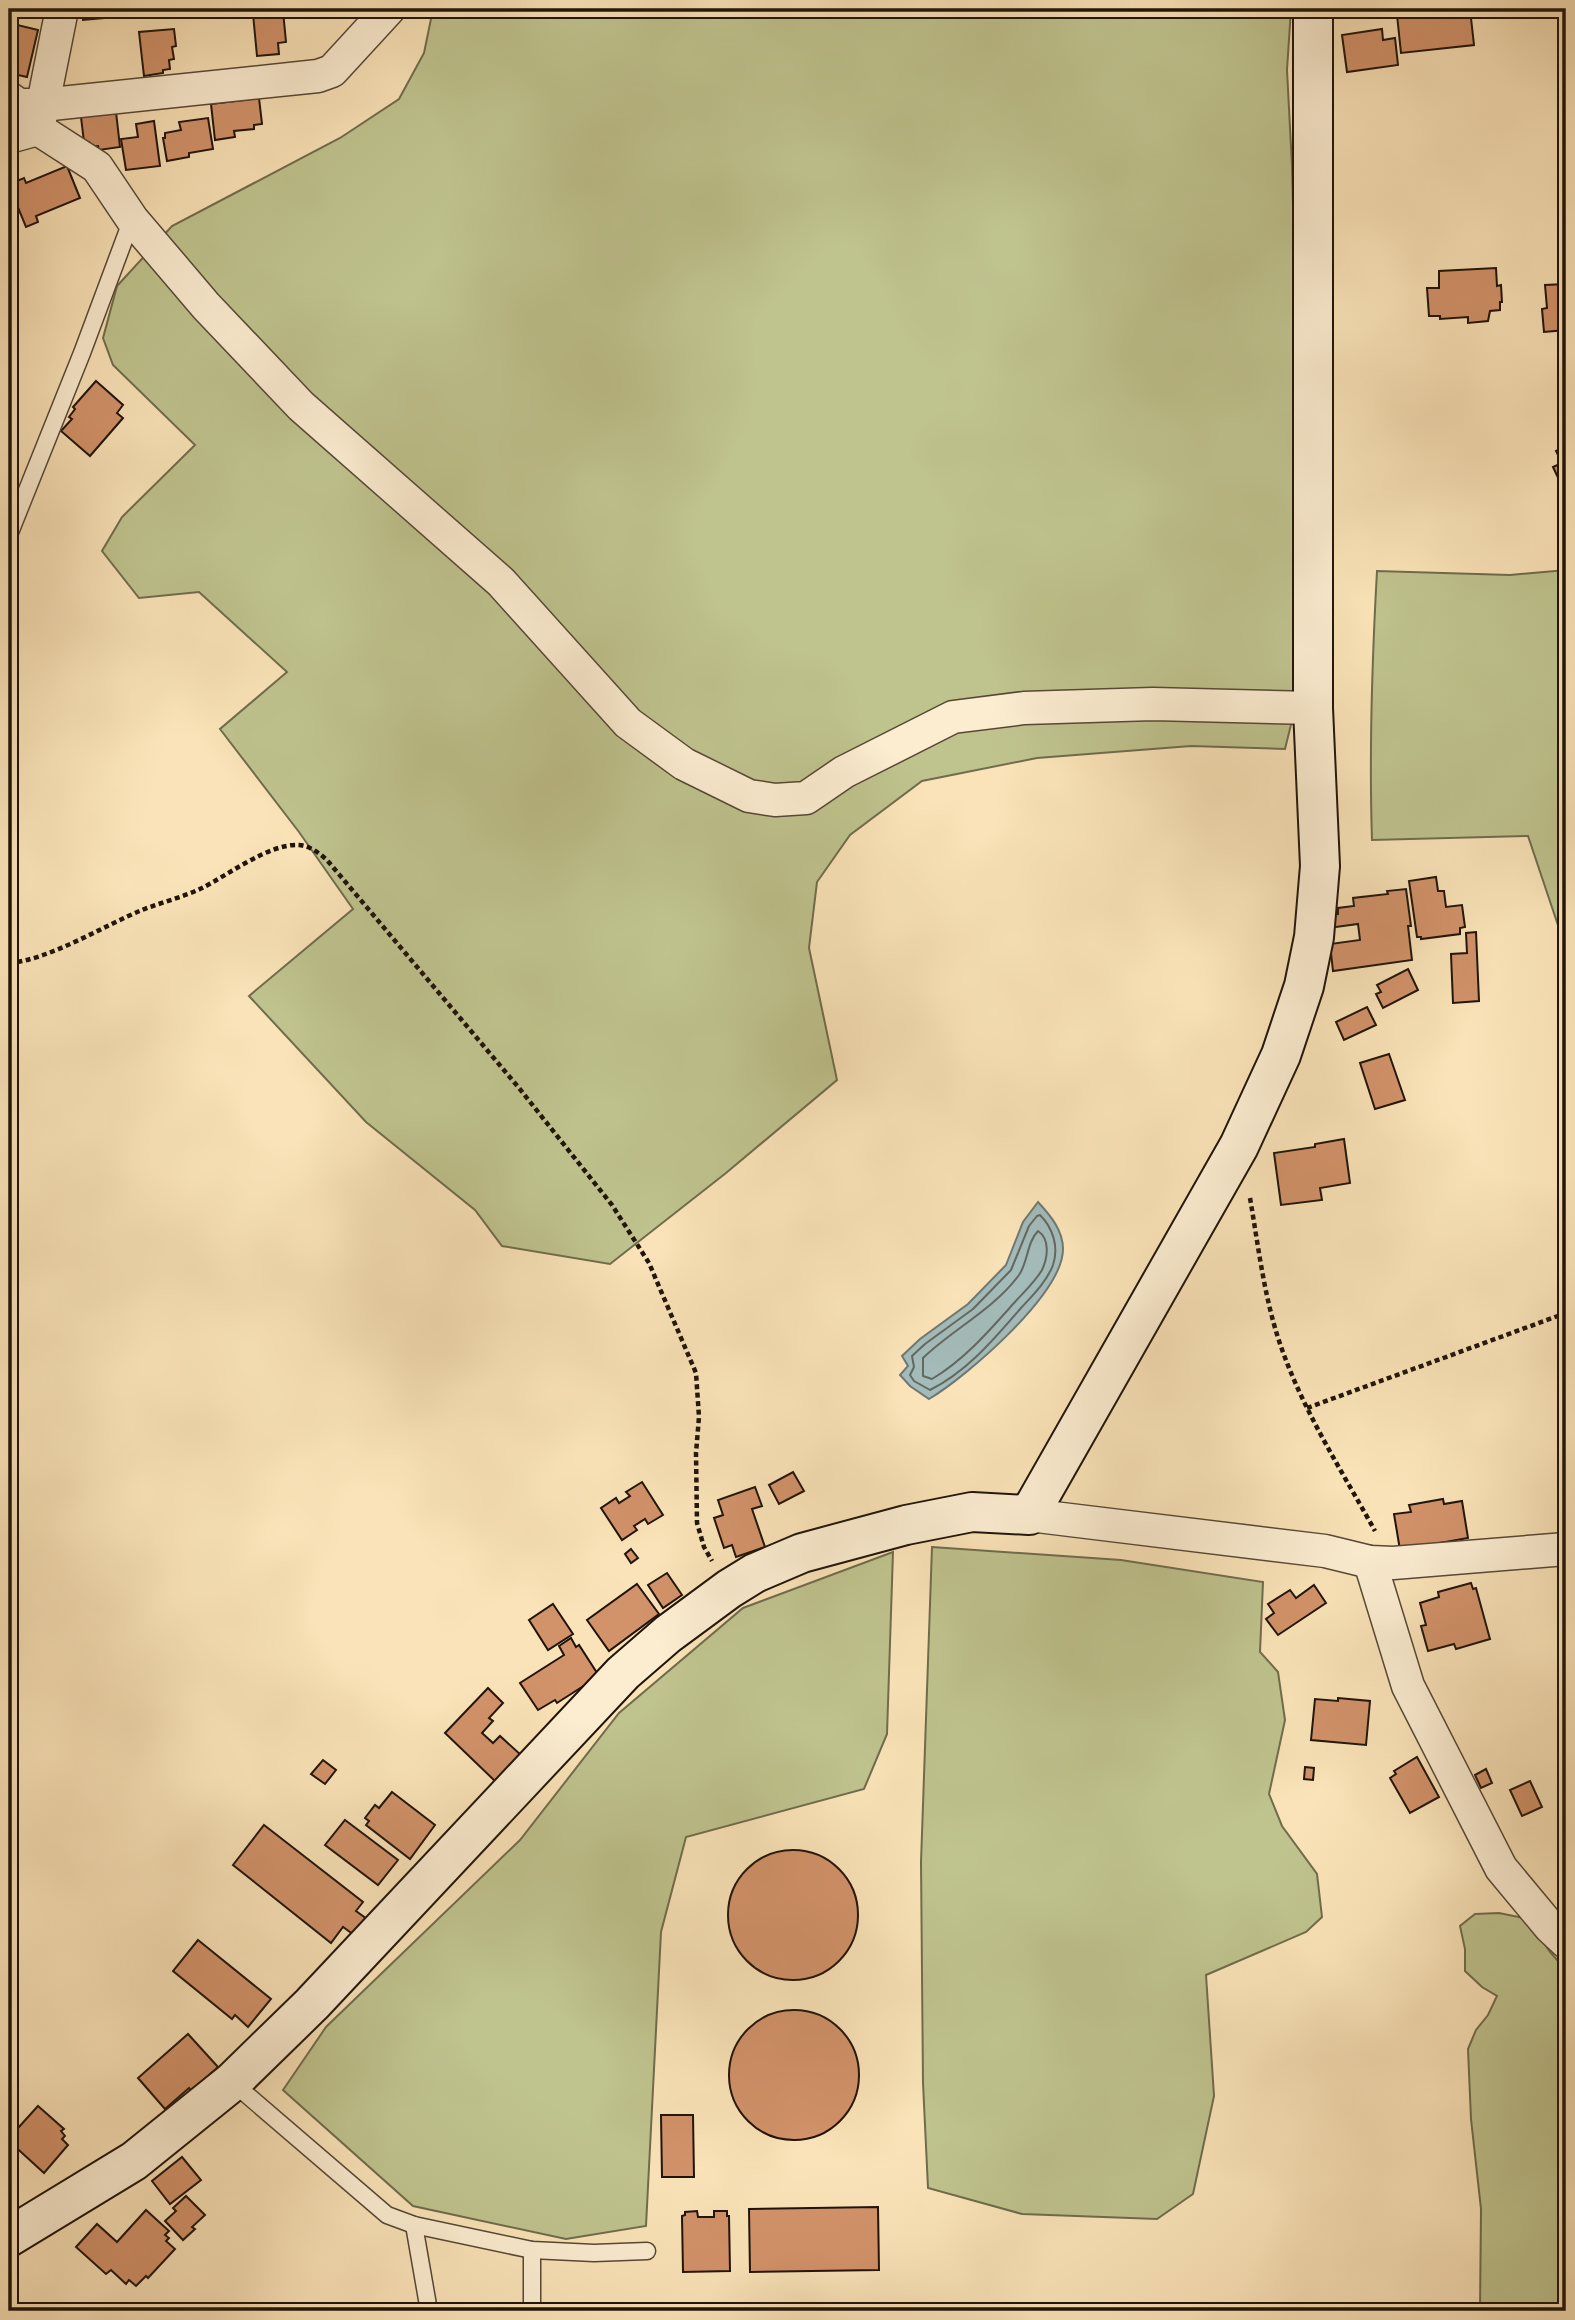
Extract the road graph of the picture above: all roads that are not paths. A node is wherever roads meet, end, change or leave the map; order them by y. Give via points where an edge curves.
1 (62, 9) edge
2 (389, 9) edge
3 (1313, 9) edge
4 (9, 99) edge
5 (30, 124) edge
6 (132, 219) junction
7 (9, 535) edge
8 (1313, 708) junction
9 (1029, 1515) junction
10 (1566, 1549) edge
11 (1382, 1562) junction
12 (1566, 1942) edge
13 (232, 2082) junction
14 (414, 2225) junction
15 (9, 2237) edge
16 (532, 2250) junction
17 (647, 2251) dead end
18 (429, 2311) edge
19 (532, 2311) edge

1 - 5 street
2 - 5 street via 332,71 318,76
3 - 8 street
4 - 5 street via 19,105
5 - 6 street via 97,167
6 - 7 lane
6 - 8 street via 205,306 301,405 501,582 628,723 684,764 749,796 806,798 844,772 953,717 1024,708 1153,704
8 - 9 street via 1320,866 1314,937 1304,986 1280,1055 1239,1146
9 - 11 street
9 - 13 street via 972,1512 881,1531 802,1553 729,1589 623,1673 312,2004
10 - 11 street
11 - 12 street via 1408,1686 1501,1868
13 - 14 lane via 387,2215
13 - 15 street via 134,2161
14 - 16 lane
14 - 18 lane
16 - 17 lane
16 - 19 lane

